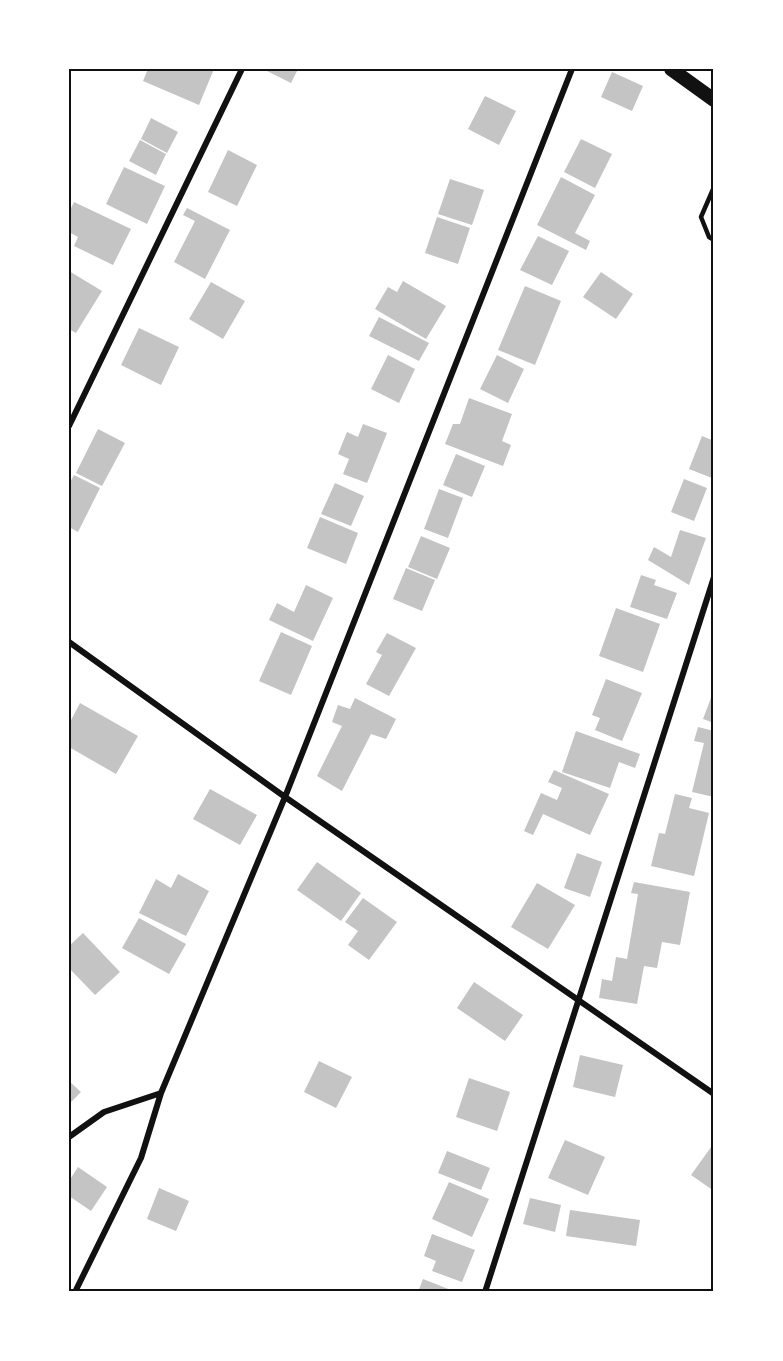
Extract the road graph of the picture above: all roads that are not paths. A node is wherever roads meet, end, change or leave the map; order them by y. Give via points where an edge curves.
1 (242, 69) edge
2 (572, 69) edge
3 (671, 69) edge
4 (714, 100) edge
5 (714, 187) edge
6 (714, 240) edge
7 (69, 426) edge
8 (714, 577) edge
9 (69, 642) edge
10 (285, 797) junction
11 (580, 999) junction
12 (161, 1093) junction
13 (714, 1094) edge
14 (69, 1137) edge
15 (75, 1292) edge
16 (485, 1292) edge

1 - 7 street
2 - 10 street
3 - 4 main road
5 - 6 lane via 701,217
8 - 11 street
9 - 10 street
10 - 11 street
10 - 12 street
11 - 13 street
11 - 16 street
12 - 14 street via 104,1112
12 - 15 street via 141,1158

